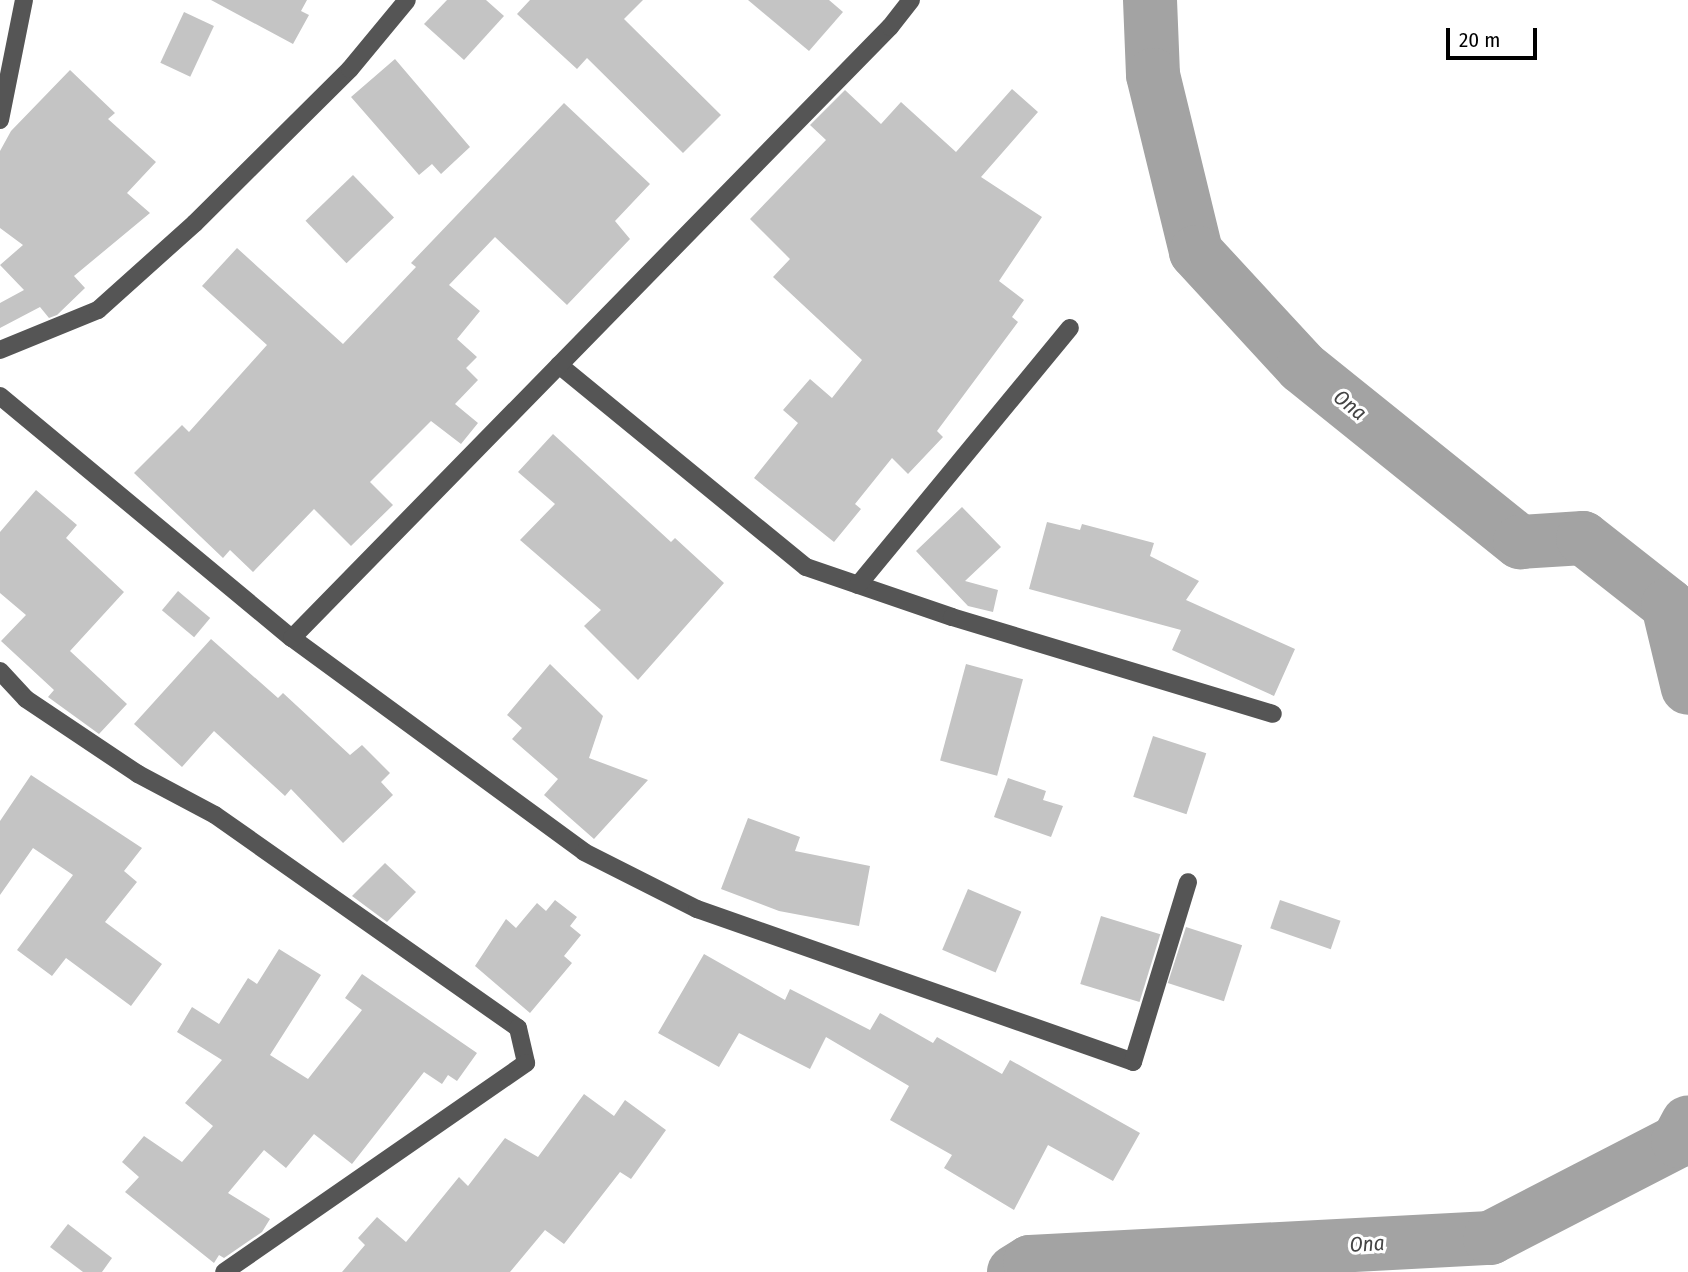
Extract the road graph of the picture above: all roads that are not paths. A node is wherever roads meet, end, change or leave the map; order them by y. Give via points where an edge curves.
1 (24, 0) edge
2 (407, 0) edge
3 (911, 0) edge
4 (5, 69) edge
5 (0, 120) edge
6 (1070, 328) dead end
7 (0, 350) edge
8 (559, 365) junction
9 (0, 396) edge
10 (858, 585) junction
11 (292, 638) junction
12 (0, 671) edge
13 (1273, 714) dead end
14 (1188, 882) dead end
15 (224, 1272) edge

1 - 4 street
2 - 7 street via 350,69 195,223 98,310
3 - 8 street via 890,27
4 - 5 street
6 - 10 street
8 - 10 street via 806,567
8 - 11 street
9 - 11 street
10 - 13 street
11 - 14 street via 584,852 697,909 1133,1062
12 - 15 street via 26,699 138,774 215,815 518,1028 526,1063

